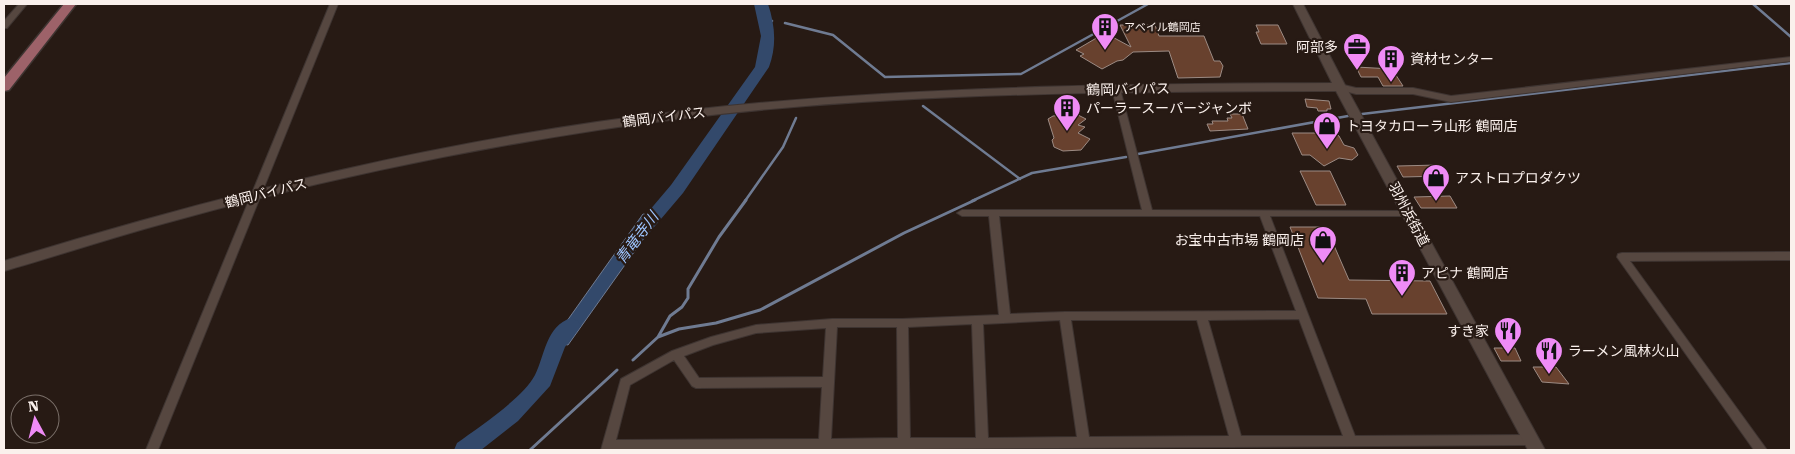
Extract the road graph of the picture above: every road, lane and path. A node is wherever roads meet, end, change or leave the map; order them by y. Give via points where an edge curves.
1 (23, 4) edge
2 (70, 4) edge
3 (334, 4) edge
4 (1298, 4) edge
5 (4, 26) edge
6 (1791, 59) edge
7 (4, 86) edge
8 (1340, 87) junction
9 (1116, 88) junction
10 (258, 194) junction
11 (994, 213) junction
12 (1148, 213) junction
13 (1264, 213) junction
14 (1409, 213) junction
15 (962, 214) dead end
16 (1791, 256) edge
17 (4, 266) edge
18 (1200, 315) junction
19 (1303, 315) junction
20 (1064, 316) junction
21 (1005, 318) junction
22 (977, 319) junction
23 (832, 323) junction
24 (902, 323) junction
25 (676, 354) junction
26 (828, 382) junction
27 (1236, 441) junction
28 (1351, 441) junction
29 (1084, 442) junction
30 (982, 443) junction
31 (825, 444) junction
32 (1534, 445) edge
33 (704, 447) edge
34 (904, 447) edge
35 (608, 448) edge
36 (152, 450) edge
37 (1761, 450) edge

1 - 5 street
2 - 7 highway
3 - 10 street
4 - 8 main road, 羽州浜街道
6 - 8 street via 1451,100 1413,91 1356,91
8 - 9 main road, 鶴岡バイパス
8 - 14 main road, 羽州浜街道
9 - 10 main road, 鶴岡バイパス via 945,94 690,114 506,141
9 - 12 street
10 - 17 main road, 鶴岡バイパス
10 - 36 street
11 - 12 street
11 - 15 street
11 - 21 street
12 - 13 street
13 - 14 street
13 - 19 street
14 - 32 main road, 羽州浜街道
16 - 37 street via 1622,257
18 - 19 street
18 - 20 street
18 - 27 street
19 - 28 street
20 - 21 street
20 - 29 street
21 - 22 street
22 - 24 street
22 - 30 street
23 - 24 street
23 - 25 street via 756,329
23 - 26 street
24 - 34 street
25 - 26 street via 696,382
25 - 35 street via 625,382
26 - 31 street
27 - 28 street
27 - 29 street
28 - 32 street
29 - 30 street
30 - 34 street
31 - 33 street
31 - 34 street
33 - 35 street

